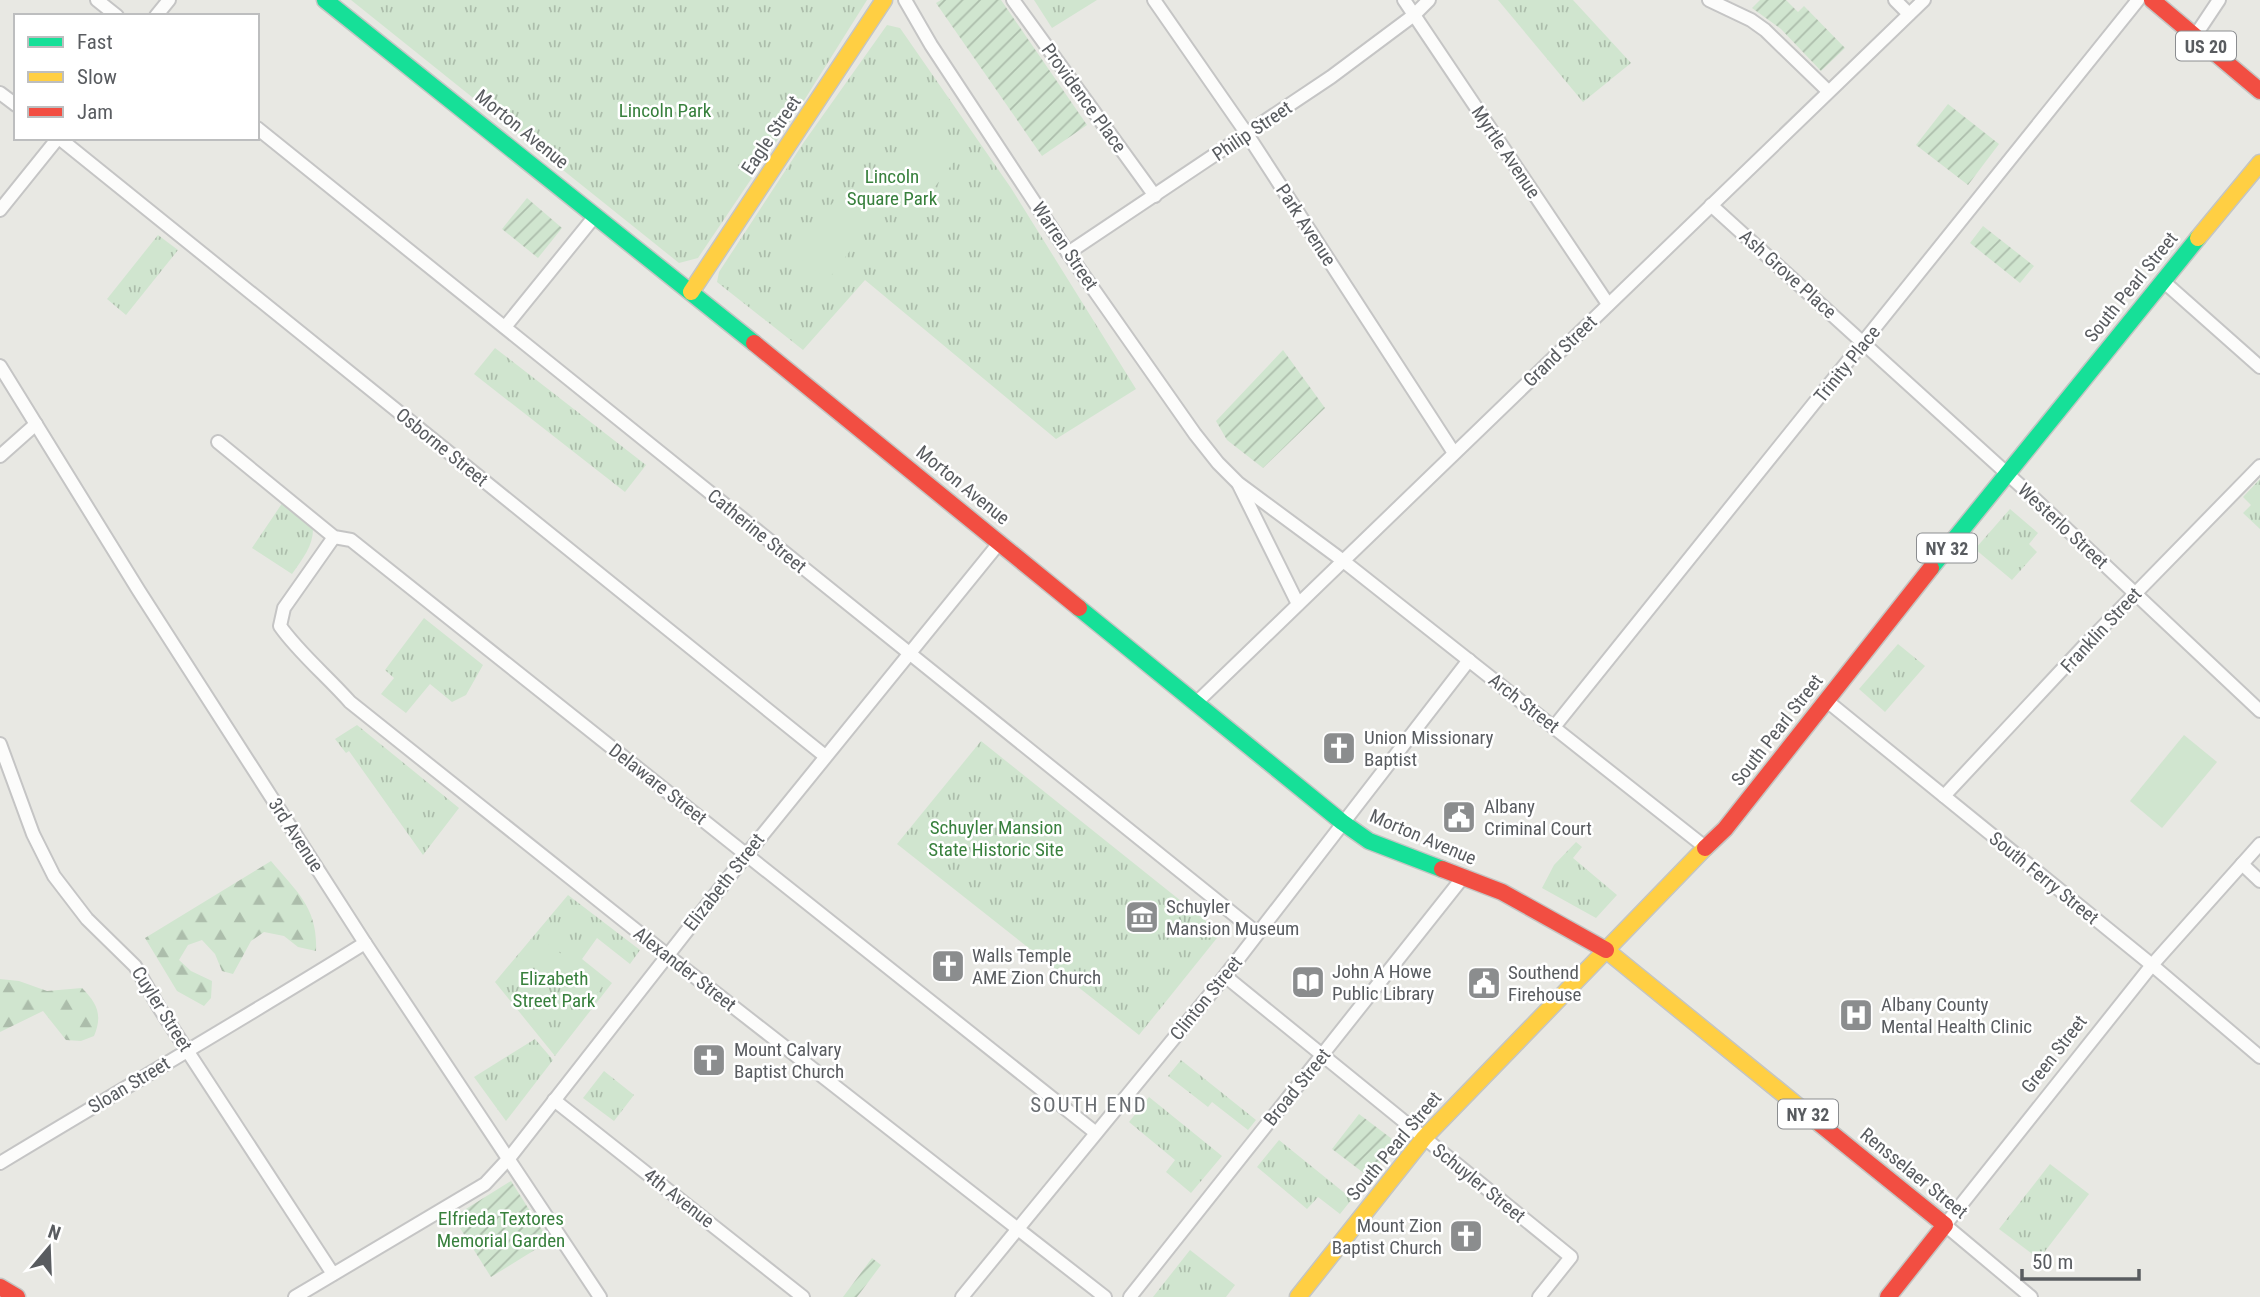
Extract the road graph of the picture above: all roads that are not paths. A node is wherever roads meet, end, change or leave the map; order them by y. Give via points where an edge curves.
1 (97, 0) edge
2 (169, 0) edge
3 (325, 0) edge
4 (884, 0) edge
5 (905, 0) edge
6 (1013, 0) edge
7 (1154, 0) edge
8 (1404, 0) edge
9 (1429, 0) edge
10 (1709, 0) edge
11 (1895, 0) edge
12 (1924, 0) edge
13 (2138, 0) edge
14 (2152, 0) edge
15 (2219, 0) edge
16 (114, 14) edge
17 (158, 14) edge
18 (1909, 14) junction
19 (1414, 15) junction
20 (2194, 36) junction
21 (1828, 91) junction
22 (2260, 91) edge
23 (259, 130) edge
24 (1247, 134) junction
25 (57, 140) edge
26 (61, 140) edge
27 (2260, 163) edge
28 (1155, 197) junction
29 (1711, 205) junction
30 (0, 210) edge
31 (595, 216) junction
32 (1068, 253) junction
33 (2163, 281) junction
34 (691, 292) junction
35 (1608, 304) junction
36 (505, 327) junction
37 (1864, 344) junction
38 (0, 366) edge
39 (2260, 367) edge
40 (36, 424) junction
41 (218, 442) dead end
42 (1454, 453) junction
43 (0, 456) edge
44 (2257, 469) edge
45 (2006, 473) junction
46 (1238, 483) junction
47 (334, 537) junction
48 (1000, 542) junction
49 (1342, 560) junction
50 (2136, 593) junction
51 (1298, 604) junction
52 (908, 653) junction
53 (1469, 660) junction
54 (1827, 701) junction
55 (1196, 703) junction
56 (2260, 711) edge
57 (1554, 727) junction
58 (0, 744) edge
59 (825, 756) junction
60 (1944, 796) junction
61 (1342, 822) junction
62 (2260, 844) edge
63 (1705, 847) junction
64 (747, 854) junction
65 (2242, 864) junction
66 (1464, 876) junction
67 (2260, 881) edge
68 (1256, 933) junction
69 (365, 943) junction
70 (1606, 950) junction
71 (667, 955) junction
72 (2152, 965) junction
73 (1224, 976) junction
74 (187, 1050) junction
75 (1322, 1055) junction
76 (2260, 1057) edge
77 (554, 1100) junction
78 (1096, 1133) junction
79 (1424, 1138) junction
80 (510, 1157) junction
81 (0, 1163) edge
82 (1945, 1225) junction
83 (1018, 1227) junction
84 (333, 1274) junction
85 (0, 1287) edge
86 (17, 1297) edge
87 (296, 1297) edge
88 (600, 1297) edge
89 (803, 1297) edge
90 (962, 1297) edge
91 (1105, 1297) edge
92 (1130, 1297) edge
93 (1298, 1297) edge
94 (1539, 1297) edge
95 (1888, 1297) edge
96 (2031, 1297) edge

1 - 16 street
2 - 17 street
3 - 31 main road, Morton Avenue
4 - 34 main road, Eagle Street
5 - 32 street, Warren Street
6 - 28 street, Providence Place
7 - 24 street, Park Avenue
8 - 19 street, Myrtle Avenue
9 - 19 street, Philip Street
10 - 21 street via 1765,30
11 - 18 street
12 - 18 street, Grand Street
13 - 37 street, Trinity Place
14 - 20 main road, US 20
15 - 20 street
18 - 21 street, Grand Street
19 - 24 street, Philip Street
19 - 35 street, Myrtle Avenue
20 - 22 main road, US 20
21 - 29 street, Grand Street
23 - 36 street, Catherine Street
24 - 28 street, Philip Street
24 - 42 street, Park Avenue
25 - 30 street
26 - 59 street, Osborne Street
27 - 33 main road, South Pearl Street / NY 32
28 - 32 street, Philip Street
29 - 35 street, Grand Street
29 - 37 street, Ash Grove Place
31 - 34 main road, Morton Avenue
31 - 36 street
32 - 46 street, Warren Street via 1195,433
33 - 39 street
33 - 45 main road, South Pearl Street / NY 32
34 - 48 main road, Morton Avenue
35 - 42 street, Grand Street
36 - 52 street, Catherine Street
37 - 45 street, Westerlo Street
37 - 57 street, Trinity Place
38 - 40 street, 3rd Avenue
40 - 43 street
40 - 69 street, 3rd Avenue
41 - 47 street, Delaware Street
42 - 49 street, Grand Street
44 - 50 street, Franklin Street
45 - 50 street, Westerlo Street
45 - 54 main road, South Pearl Street / NY 32
46 - 49 street, Warren Street
46 - 51 street, Warren Street
47 - 64 street, Delaware Street via 351,540
47 - 71 street, Alexander Street via 284,608 280,625 290,640 350,702
48 - 52 street, Elizabeth Street
48 - 55 main road, Morton Avenue
49 - 51 street, Grand Street
49 - 53 street, Arch Street
50 - 56 street, Westerlo Street
50 - 60 street, Franklin Street
51 - 55 street, Grand Street
52 - 59 street, Elizabeth Street
52 - 68 street, Catherine Street
53 - 57 street, Arch Street
53 - 61 street, Clinton Street
54 - 60 street, South Ferry Street
54 - 63 main road, South Pearl Street / NY 32 via 1725,829
55 - 61 main road, Morton Avenue
57 - 63 street, Arch Street
58 - 74 street, Cuyler Street via 33,834 54,876 87,919 135,966
59 - 64 street, Elizabeth Street
60 - 72 street, South Ferry Street
61 - 66 main road, Morton Avenue via 1369,841
61 - 68 street, Clinton Street
62 - 65 street, Green Street
63 - 70 main road, South Pearl Street / NY 32
64 - 71 street, Elizabeth Street
64 - 78 street, Delaware Street
65 - 67 street
65 - 72 street, Green Street
66 - 70 main road, Morton Avenue via 1535,909
66 - 75 street, Broad Street
68 - 73 street, Clinton Street
69 - 74 street, Sloan Street
69 - 80 street, 3rd Avenue
70 - 79 main road, South Pearl Street / NY 32
70 - 82 main road, Rensselaer Street / NY 32
71 - 77 street, Elizabeth Street
71 - 83 street, Alexander Street
72 - 76 street, South Ferry Street
72 - 82 street, Green Street
73 - 75 street, Schuyler Street
73 - 78 street, Clinton Street
74 - 81 street, Sloan Street
74 - 84 street, Cuyler Street
75 - 79 street, Schuyler Street
75 - 92 street, Broad Street
77 - 80 street, Elizabeth Street
77 - 89 street, 4th Avenue
78 - 83 street, Clinton Street
79 - 93 main road, South Pearl Street / NY 32
79 - 94 street, Schuyler Street via 1571,1257
80 - 84 street, Elizabeth Street via 485,1184
80 - 88 street, 3rd Avenue
82 - 95 main road, Green Street
82 - 96 street, Rensselaer Street
83 - 90 street, Clinton Street
83 - 91 street, Alexander Street
84 - 87 street, Elizabeth Street
85 - 86 main road

